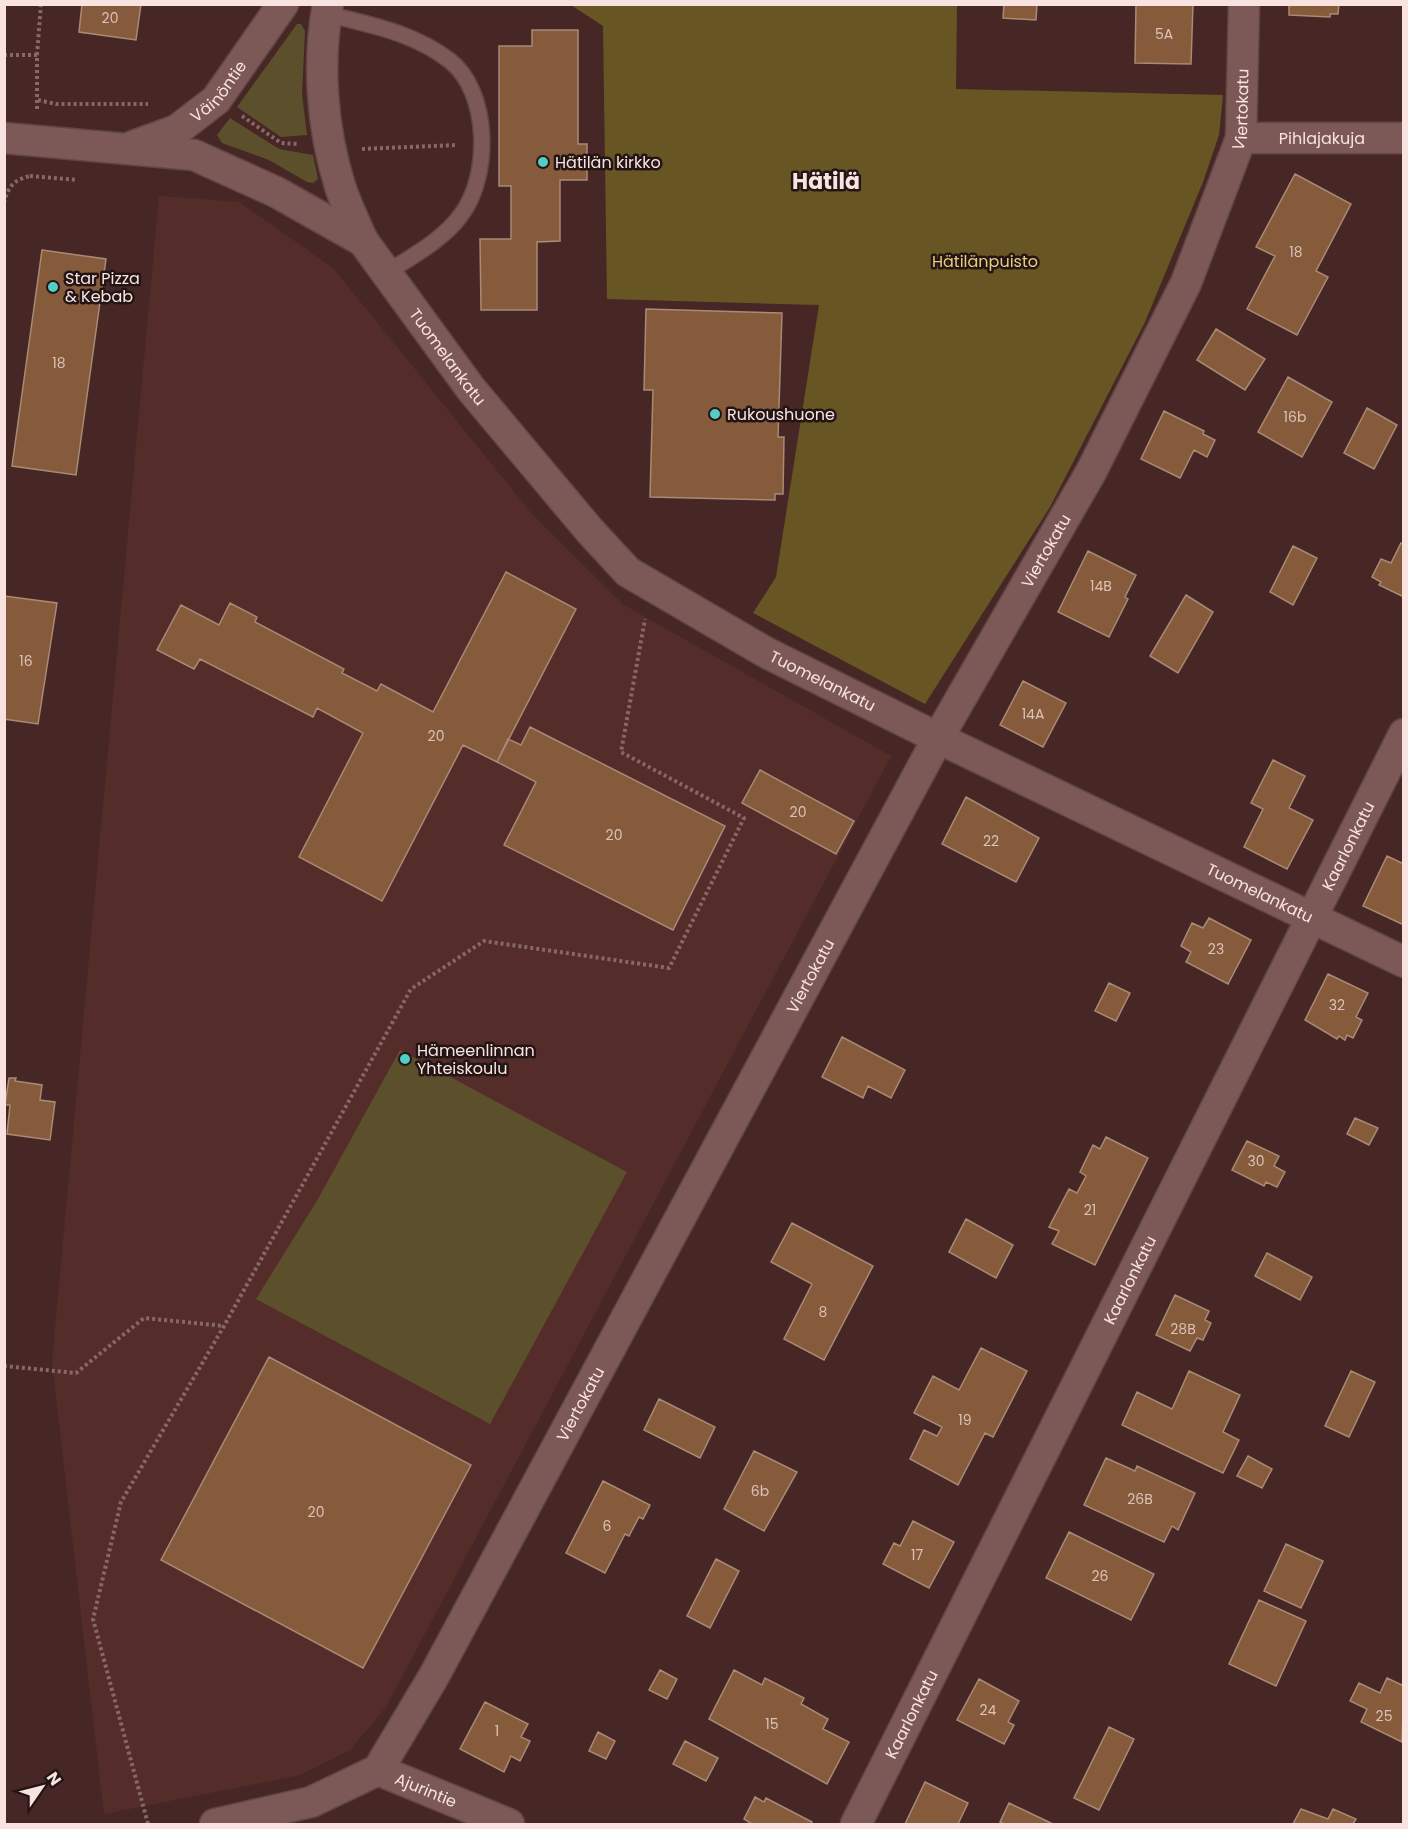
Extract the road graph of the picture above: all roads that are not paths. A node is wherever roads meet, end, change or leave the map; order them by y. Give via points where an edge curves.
1 (284, 4) edge
2 (1244, 4) edge
3 (328, 9) edge
4 (4, 138) edge
5 (1241, 138) junction
6 (1404, 138) edge
7 (129, 148) junction
8 (363, 242) junction
9 (386, 273) junction
10 (1404, 734) edge
11 (938, 738) junction
12 (1310, 918) junction
13 (1404, 962) edge
14 (378, 1770) junction
15 (215, 1824) edge
16 (509, 1824) edge
17 (856, 1824) edge

1 - 7 street, Väinöntie via 216,100 177,130
2 - 5 street, Viertokatu
3 - 8 street, Tuomelankatu via 322,85 327,124 340,186
3 - 9 lane via 398,31 436,51 451,62 473,89 481,117 476,182 462,215 433,242
4 - 7 street, Tuomelankatu
5 - 6 street, Pihlajakuja
5 - 11 street, Viertokatu via 1185,283 1092,472
7 - 8 street, Tuomelankatu via 194,155 276,192
8 - 9 street, Tuomelankatu
9 - 11 street, Tuomelankatu via 471,389 628,572 767,653
10 - 12 street, Kaarlonkatu
11 - 12 street, Tuomelankatu
11 - 14 street, Viertokatu via 440,1665
12 - 13 street, Tuomelankatu
12 - 17 street, Kaarlonkatu
14 - 15 street via 311,1802
14 - 16 street, Ajurintie

